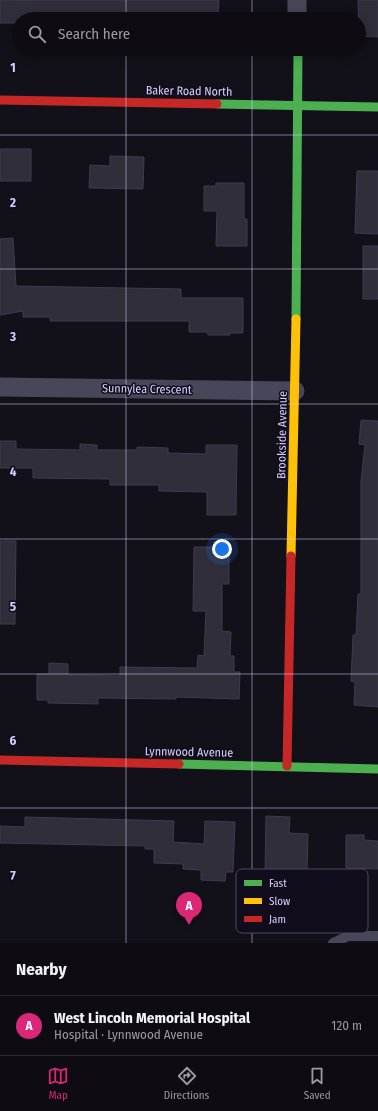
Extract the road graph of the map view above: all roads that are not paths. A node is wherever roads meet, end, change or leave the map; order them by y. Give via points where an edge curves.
1 (297, 0) edge
2 (297, 12) edge
3 (298, 56) edge
4 (0, 100) edge
5 (297, 105) junction
6 (378, 107) edge
7 (0, 387) edge
8 (295, 392) junction
9 (0, 760) edge
10 (287, 766) junction
11 (378, 768) edge
12 (378, 936) edge
13 (333, 943) edge

1 - 2 street
3 - 5 street, Brookside Avenue
4 - 5 street, Baker Road North
5 - 6 street, Baker Road North
5 - 8 street, Brookside Avenue
7 - 8 street, Sunnylea Crescent
8 - 10 street, Brookside Avenue
9 - 10 street, Lynnwood Avenue
10 - 11 street, Lynnwood Avenue
12 - 13 lane via 348,936

